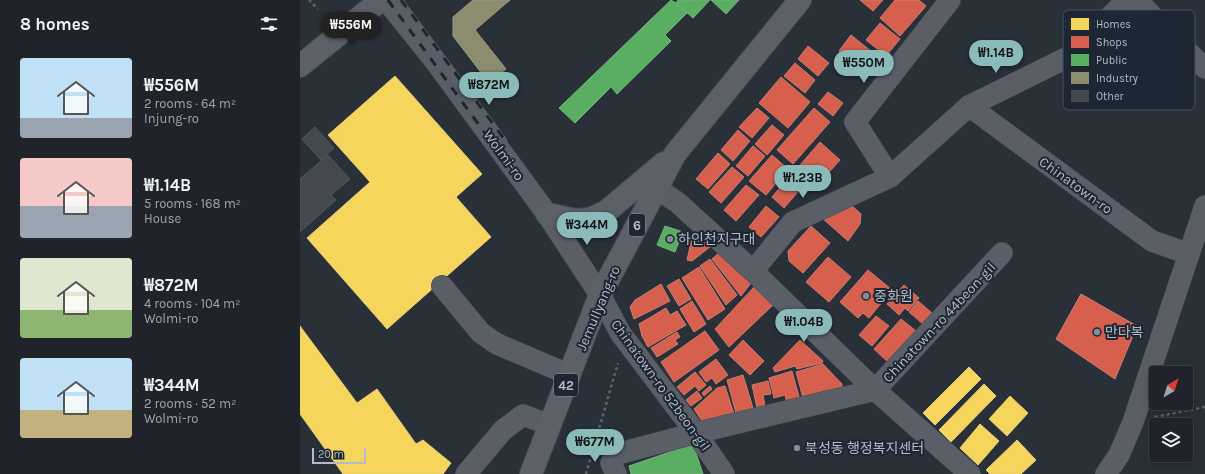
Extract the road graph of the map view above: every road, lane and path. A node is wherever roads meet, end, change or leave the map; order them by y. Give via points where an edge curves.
1 (310, 0) edge
2 (381, 0) edge
3 (386, 0) edge
4 (800, 0) edge
5 (950, 0) edge
6 (1127, 0) edge
7 (1137, 0) edge
8 (318, 9) dead end
9 (1117, 10) edge
10 (1146, 10) edge
11 (1063, 59) edge
12 (1195, 59) edge
13 (300, 66) edge
14 (1205, 68) edge
15 (968, 106) junction
16 (674, 154) junction
17 (890, 177) junction
18 (656, 188) junction
19 (1205, 206) edge
20 (547, 214) junction
21 (1002, 253) dead end
22 (1189, 254) junction
23 (753, 270) junction
24 (442, 286) dead end
25 (600, 295) junction
26 (618, 360) dead end
27 (570, 375) junction
28 (875, 390) junction
29 (1205, 407) edge
30 (1133, 422) junction
31 (550, 425) junction
32 (696, 433) junction
33 (616, 464) edge
34 (466, 474) edge
35 (531, 474) edge
36 (586, 474) edge
37 (724, 474) edge
38 (970, 474) edge
39 (1106, 474) edge

1 - 8 path
2 - 13 main road
3 - 20 street, Wolmi-ro via 438,65
4 - 16 main road, Jemullyang-ro / 6
5 - 17 street via 855,122
6 - 9 street
7 - 10 street
11 - 15 street
12 - 14 street
15 - 17 street
15 - 22 street, Chinatown-ro via 1152,241
16 - 18 main road, Jemullyang-ro / 6
16 - 20 main road via 607,211 590,219 575,220
17 - 23 street via 793,222
18 - 23 street, Chinatown-ro 44beon-gil via 677,202
18 - 25 main road, Jemullyang-ro / 6
19 - 22 street
20 - 25 street, Wolmi-ro
21 - 28 street, Chinatown-ro 44beon-gil
22 - 30 street
23 - 28 street, Chinatown-ro 44beon-gil
24 - 27 street via 481,333 497,344
25 - 27 main road, Jemullyang-ro / 42
25 - 32 street, Chinatown-ro 52beon-gil via 621,334
26 - 36 path
27 - 31 main road, Jemullyang-ro / 42
28 - 32 street
28 - 38 street, Chinatown-ro 44beon-gil
29 - 30 path
30 - 39 street via 1119,455
31 - 34 street via 523,415 503,430
31 - 35 main road, Jemullyang-ro / 42
32 - 33 street
32 - 37 street, Chinatown-ro 52beon-gil

